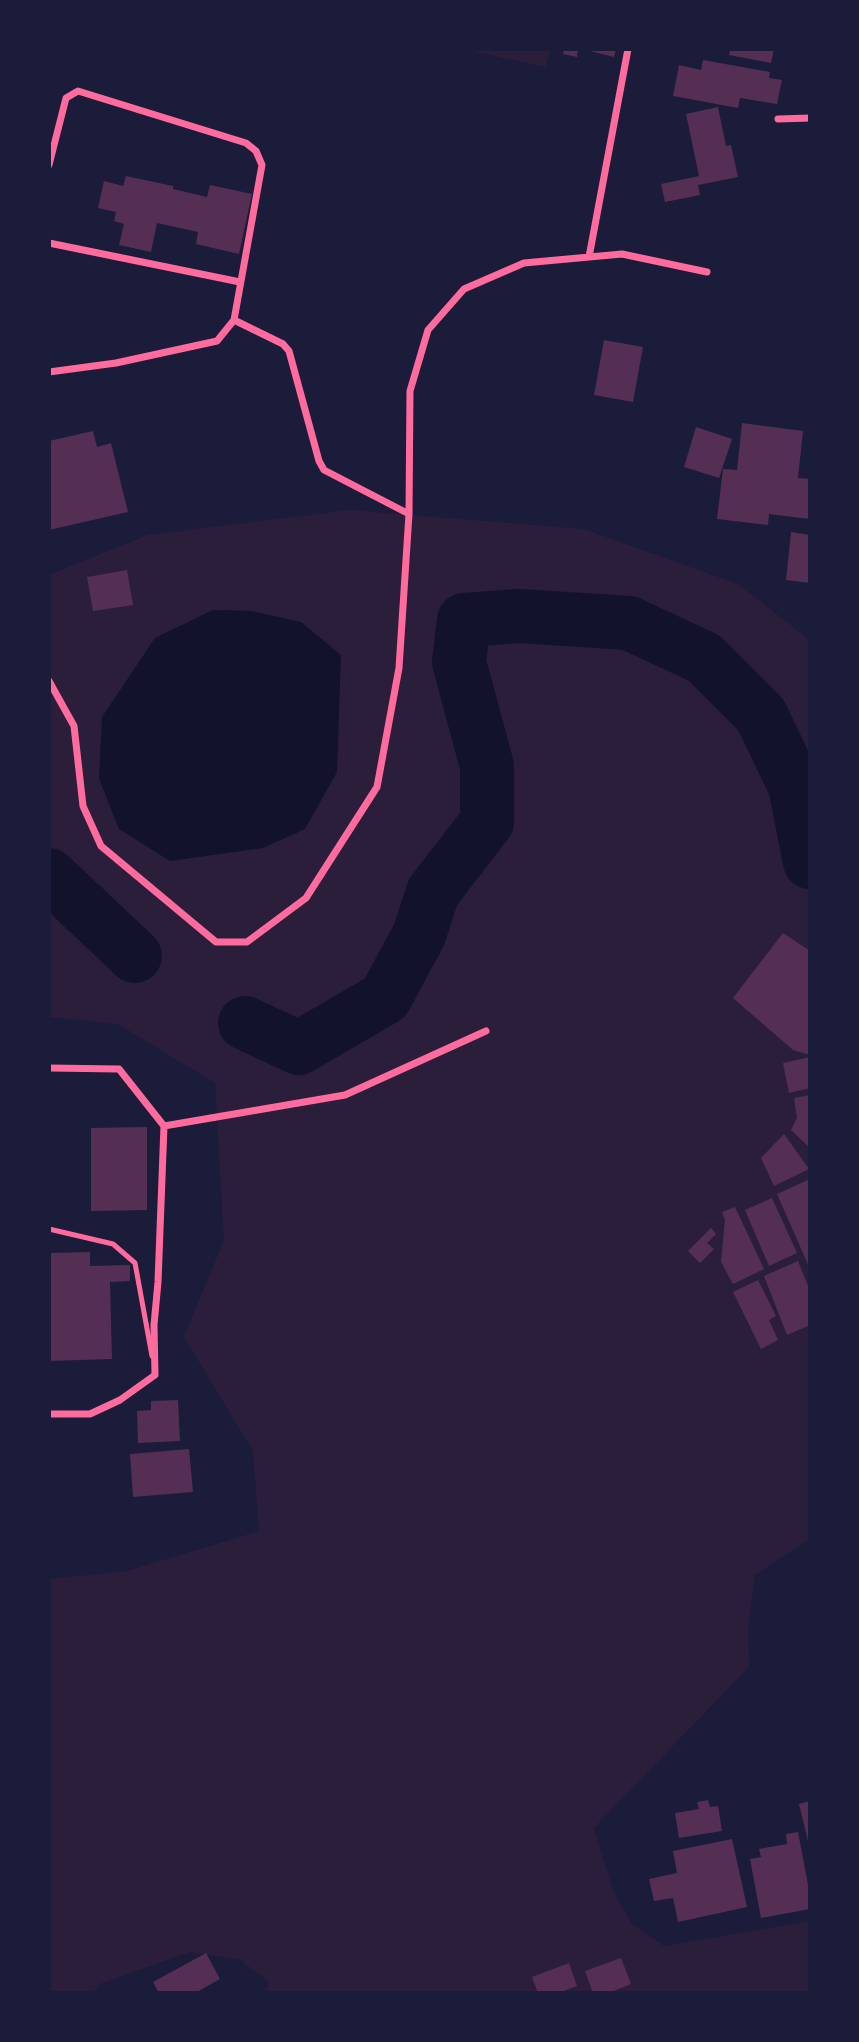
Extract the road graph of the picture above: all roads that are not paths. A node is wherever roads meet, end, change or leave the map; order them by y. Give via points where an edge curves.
1 (628, 49) edge
2 (810, 118) edge
3 (778, 119) dead end
4 (49, 165) edge
5 (49, 243) edge
6 (589, 257) junction
7 (707, 272) dead end
8 (240, 282) junction
9 (234, 320) junction
10 (49, 372) edge
11 (409, 514) junction
12 (49, 681) edge
13 (486, 1031) dead end
14 (49, 1068) edge
15 (164, 1126) junction
16 (49, 1229) edge
17 (155, 1374) junction
18 (49, 1414) edge

1 - 6 street
2 - 3 street
4 - 8 street via 65,97 78,91 246,143 262,165
5 - 8 street
6 - 7 street via 622,254
6 - 11 street via 524,263 464,289 428,330 410,391
8 - 9 street
9 - 10 street via 217,341
9 - 11 street via 289,351 324,470
11 - 12 street via 399,668 377,787 306,898 247,942 216,942 101,846 83,806 74,726
13 - 15 street via 345,1096
14 - 15 street via 119,1069
15 - 17 street
16 - 17 lane via 113,1244 135,1263
17 - 18 street via 120,1400 90,1413

